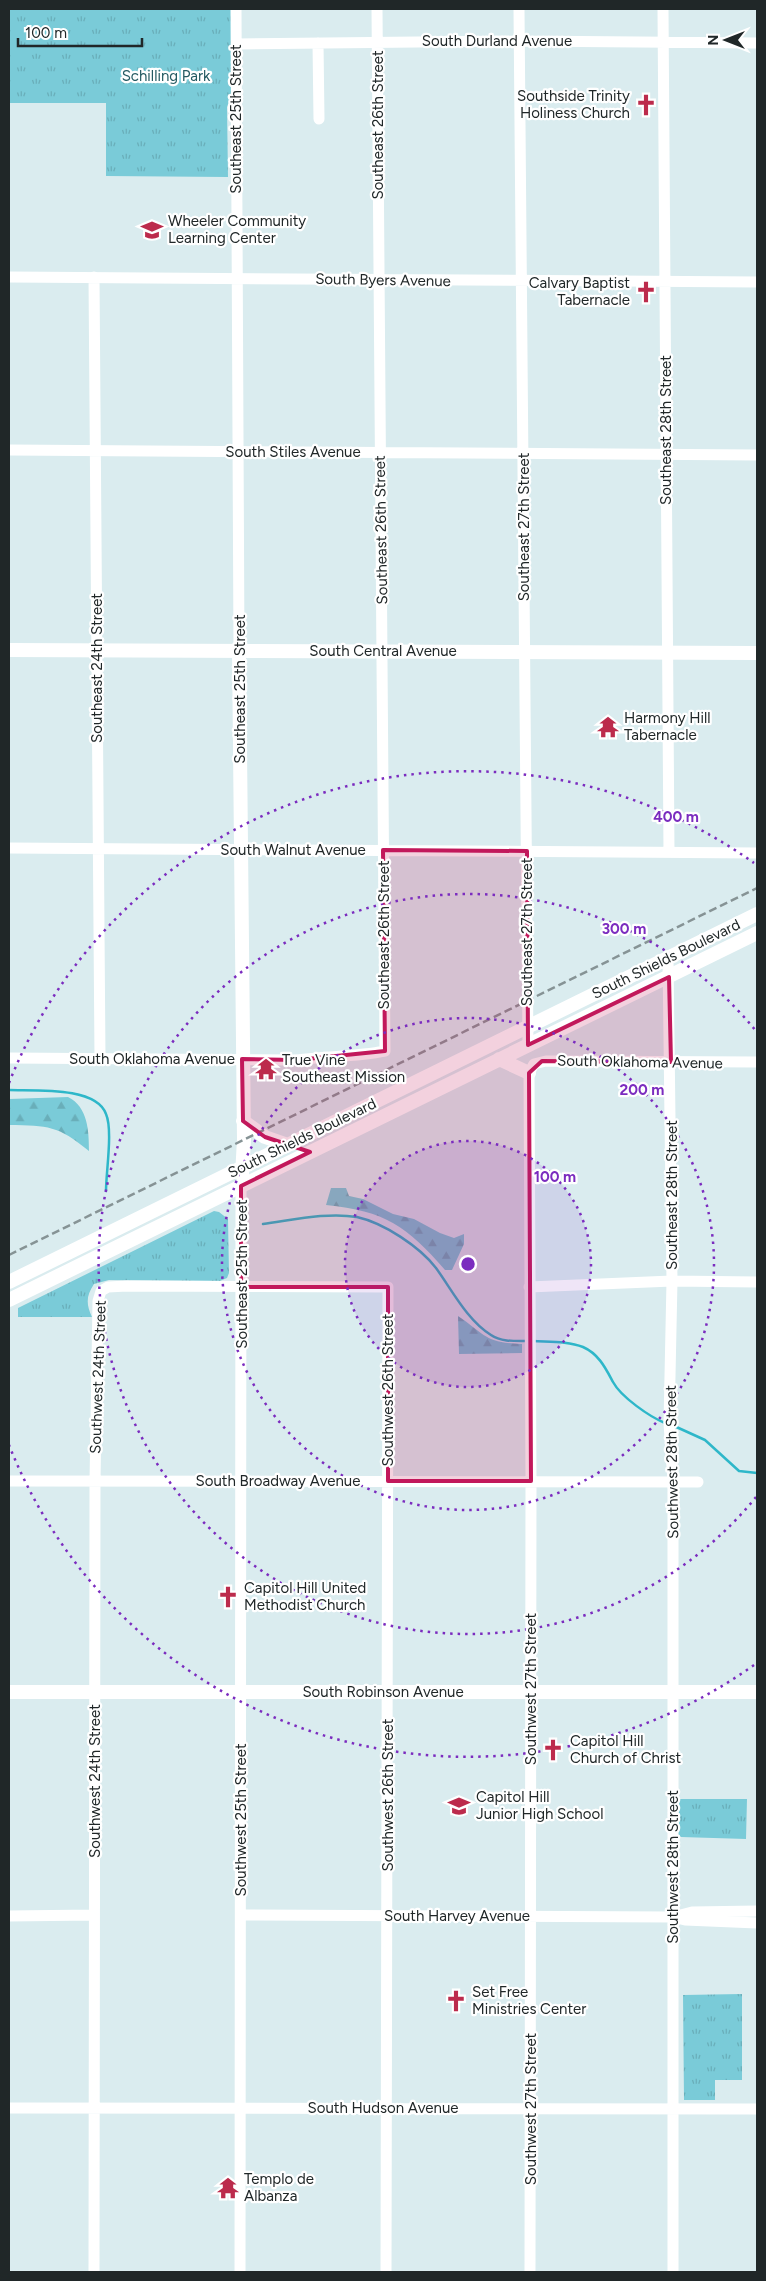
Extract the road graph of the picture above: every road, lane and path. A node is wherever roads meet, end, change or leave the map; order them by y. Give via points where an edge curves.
1 (236, 9) edge
2 (377, 9) edge
3 (519, 9) edge
4 (663, 9) edge
5 (520, 41) junction
6 (377, 42) junction
7 (663, 42) junction
8 (318, 43) junction
9 (236, 44) junction
10 (757, 44) edge
11 (318, 119) dead end
12 (9, 277) edge
13 (94, 278) junction
14 (237, 278) junction
15 (379, 280) junction
16 (523, 281) junction
17 (665, 282) junction
18 (757, 282) edge
19 (9, 450) edge
20 (95, 451) junction
21 (238, 452) junction
22 (380, 453) junction
23 (523, 453) junction
24 (666, 454) junction
25 (757, 455) edge
26 (9, 650) edge
27 (97, 650) junction
28 (239, 650) junction
29 (382, 652) junction
30 (525, 652) junction
31 (667, 653) junction
32 (757, 653) edge
33 (9, 848) edge
34 (98, 849) junction
35 (240, 849) junction
36 (384, 850) junction
37 (527, 851) junction
38 (669, 852) junction
39 (757, 853) edge
40 (757, 914) edge
41 (757, 933) edge
42 (668, 958) junction
43 (669, 977) junction
44 (527, 1028) junction
45 (528, 1045) junction
46 (385, 1051) joint
47 (9, 1058) edge
48 (499, 1058) junction
49 (100, 1059) junction
50 (242, 1059) junction
51 (671, 1062) junction
52 (757, 1062) edge
53 (528, 1073) junction
54 (374, 1102) junction
55 (382, 1117) junction
56 (243, 1121) junction
57 (288, 1144) junction
58 (243, 1167) junction
59 (241, 1186) junction
60 (672, 1281) junction
61 (9, 1282) edge
62 (757, 1282) edge
63 (241, 1287) junction
64 (529, 1287) junction
65 (9, 1300) edge
66 (242, 1368) joint
67 (242, 1480) junction
68 (9, 1481) edge
69 (95, 1481) junction
70 (388, 1481) junction
71 (531, 1481) junction
72 (673, 1481) junction
73 (698, 1482) dead end
74 (9, 1692) edge
75 (95, 1692) junction
76 (242, 1692) junction
77 (531, 1692) junction
78 (674, 1692) junction
79 (757, 1692) edge
80 (388, 1693) junction
81 (757, 1911) edge
82 (94, 1915) junction
83 (241, 1915) junction
84 (9, 1916) edge
85 (387, 1916) junction
86 (530, 1916) junction
87 (673, 1916) junction
88 (757, 1923) edge
89 (9, 2108) edge
90 (385, 2108) junction
91 (94, 2109) junction
92 (241, 2109) junction
93 (530, 2109) junction
94 (673, 2109) junction
95 (757, 2109) edge
96 (94, 2272) edge
97 (240, 2272) edge
98 (386, 2272) edge
99 (530, 2272) edge
100 (673, 2272) edge

1 - 9 street, Southeast 25th Street
2 - 6 street, Southeast 26th Street
3 - 5 street, Southeast 27th Street
4 - 7 street, Southeast 28th Street
5 - 6 street, South Durland Avenue
5 - 7 street, South Durland Avenue
5 - 16 street, Southeast 27th Street
6 - 8 street, South Durland Avenue
6 - 15 street, Southeast 26th Street
7 - 10 street, South Durland Avenue
7 - 17 street, Southeast 28th Street
8 - 9 street, South Durland Avenue
8 - 11 street
9 - 14 street, Southeast 25th Street
12 - 13 street, South Byers Avenue
13 - 14 street, South Byers Avenue
13 - 20 street, Southeast 24th Street
14 - 15 street, South Byers Avenue
14 - 21 street, Southeast 25th Street
15 - 16 street, South Byers Avenue
15 - 22 street, Southeast 26th Street
16 - 17 street, South Byers Avenue
16 - 23 street, Southeast 27th Street
17 - 18 street, South Byers Avenue
17 - 24 street, Southeast 28th Street
19 - 20 street, South Stiles Avenue
20 - 21 street, South Stiles Avenue
20 - 27 street, Southeast 24th Street
21 - 22 street, South Stiles Avenue
21 - 28 street, Southeast 25th Street
22 - 23 street, South Stiles Avenue
22 - 29 street, Southeast 26th Street
23 - 24 street, South Stiles Avenue
23 - 30 street, Southeast 27th Street
24 - 25 street, South Stiles Avenue
24 - 31 street, Southeast 28th Street
26 - 27 main road, South Central Avenue
27 - 28 main road, South Central Avenue
27 - 34 street, Southeast 24th Street
28 - 29 main road, South Central Avenue
28 - 35 main road, Southeast 25th Street
29 - 30 main road, South Central Avenue
29 - 36 street, Southeast 26th Street
30 - 31 main road, South Central Avenue
30 - 37 street, Southeast 27th Street
31 - 32 main road, South Central Avenue
31 - 38 street, Southeast 28th Street
33 - 34 street, South Walnut Avenue
34 - 35 street, South Walnut Avenue
34 - 49 street, Southeast 24th Street
35 - 36 street, South Walnut Avenue
35 - 50 main road, Southeast 25th Street
36 - 37 street, South Walnut Avenue
36 - 46 street, Southeast 26th Street
37 - 38 street, South Walnut Avenue
37 - 44 street, Southeast 27th Street
38 - 39 street, South Walnut Avenue
40 - 42 main road, South Shields Boulevard
41 - 43 main road, South Shields Boulevard
42 - 43 street, Southeast 28th Street
42 - 44 main road, South Shields Boulevard
43 - 45 main road, South Shields Boulevard
43 - 51 street, Southeast 28th Street
44 - 45 street, Southeast 27th Street
44 - 54 main road, South Shields Boulevard
45 - 48 main road, South Shields Boulevard
46 - 50 street, South Oklahoma Avenue via 297,1060
47 - 49 street, South Oklahoma Avenue
48 - 53 main road
48 - 55 main road, South Shields Boulevard
49 - 50 street, South Oklahoma Avenue
50 - 56 main road, Southeast 25th Street
51 - 52 street, South Oklahoma Avenue
51 - 53 street, South Oklahoma Avenue via 542,1061 534,1064
51 - 60 street, Southeast 28th Street
53 - 64 street
54 - 55 main road
54 - 57 main road, South Shields Boulevard
55 - 59 main road, South Shields Boulevard
56 - 57 main road via 265,1137
56 - 58 main road, Southeast 25th Street
57 - 58 main road, South Shields Boulevard
58 - 59 main road, Southeast 25th Street
58 - 61 main road, South Shields Boulevard
59 - 63 street, Southeast 25th Street
59 - 65 main road, South Shields Boulevard
60 - 62 street
60 - 64 street
60 - 72 street, Southwest 28th Street via 669,1423
63 - 66 street, Southeast 25th Street
63 - 69 street, Southwest 24th Street via 127,1286 108,1287 101,1291 98,1301
63 - 70 street, Southwest 26th Street via 388,1287
64 - 71 street, Southwest 27th Street
66 - 67 street, Southwest 25th Street
67 - 69 street, South Broadway Avenue
67 - 70 street, South Broadway Avenue
67 - 76 street, Southwest 25th Street
68 - 69 street, South Broadway Avenue
69 - 75 street, Southwest 24th Street
70 - 71 street, South Broadway Avenue
70 - 80 street, Southwest 26th Street
71 - 72 street, South Broadway Avenue
71 - 77 street, Southwest 27th Street
72 - 73 street, South Broadway Avenue
72 - 78 street, Southwest 28th Street
74 - 75 main road, South Robinson Avenue
75 - 76 main road, South Robinson Avenue
75 - 82 street, Southwest 24th Street
76 - 80 main road, South Robinson Avenue
76 - 83 street, Southwest 25th Street
77 - 78 main road, South Robinson Avenue
77 - 80 main road, South Robinson Avenue
77 - 86 street, Southwest 27th Street
78 - 79 main road, South Robinson Avenue
78 - 87 street, Southwest 28th Street
80 - 85 street, Southwest 26th Street
81 - 87 street, South Harvey Avenue via 692,1912
82 - 84 street
82 - 91 street, Southwest 24th Street
83 - 85 street, South Harvey Avenue
83 - 92 street, Southwest 25th Street
85 - 86 street, South Harvey Avenue
85 - 90 street, Southwest 26th Street
86 - 87 street, South Harvey Avenue
86 - 93 street, Southwest 27th Street
87 - 88 street, South Harvey Avenue via 685,1920
87 - 94 street, Southwest 28th Street
89 - 91 street, South Hudson Avenue
90 - 92 street, South Hudson Avenue
90 - 93 street, South Hudson Avenue
90 - 98 street, Southwest 26th Street
91 - 92 street, South Hudson Avenue
91 - 96 street, Southwest 24th Street
92 - 97 street, Southwest 25th Street
93 - 94 street, South Hudson Avenue
93 - 99 street, Southwest 27th Street
94 - 95 street, South Hudson Avenue
94 - 100 street, Southwest 28th Street

